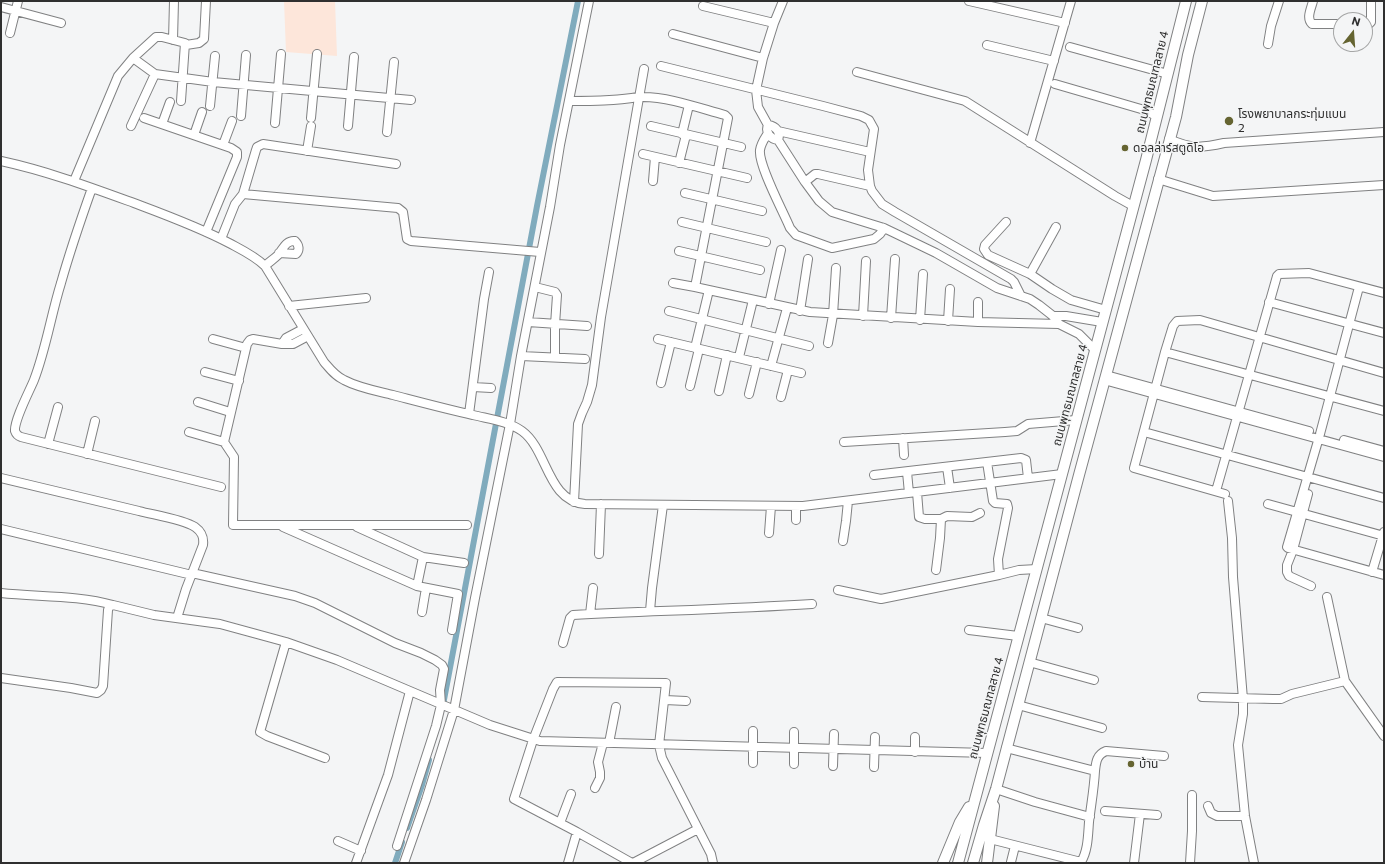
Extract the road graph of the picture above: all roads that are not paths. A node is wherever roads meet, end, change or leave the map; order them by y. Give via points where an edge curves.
1 (18, 1) edge
2 (174, 1) edge
3 (206, 1) edge
4 (589, 1) edge
5 (784, 1) edge
6 (969, 1) edge
7 (1071, 1) edge
8 (1186, 1) edge
9 (1202, 1) edge
10 (1279, 1) edge
11 (1313, 1) edge
12 (1370, 1) edge
13 (703, 6) dead end
14 (1, 7) edge
15 (16, 10) junction
16 (1371, 12) edge
17 (61, 23) dead end
18 (774, 23) junction
19 (1065, 23) junction
20 (1333, 24) edge
21 (10, 33) dead end
22 (673, 34) dead end
23 (173, 40) junction
24 (1268, 44) dead end
25 (186, 45) junction
26 (988, 45) dead end
27 (1070, 47) dead end
28 (281, 54) dead end
29 (317, 54) dead end
30 (246, 55) dead end
31 (215, 56) dead end
32 (133, 58) junction
33 (354, 58) dead end
34 (763, 58) junction
35 (1054, 61) junction
36 (394, 62) dead end
37 (661, 66) dead end
38 (644, 69) dead end
39 (858, 72) dead end
40 (155, 74) junction
41 (1168, 74) junction
42 (182, 78) junction
43 (213, 82) junction
44 (243, 84) junction
45 (1055, 84) dead end
46 (278, 87) junction
47 (756, 90) junction
48 (314, 91) junction
49 (351, 94) junction
50 (641, 97) junction
51 (390, 98) junction
52 (411, 100) dead end
53 (181, 101) dead end
54 (570, 101) junction
55 (170, 102) dead end
56 (689, 105) junction
57 (210, 106) dead end
58 (202, 112) dead end
59 (241, 116) dead end
60 (1157, 116) junction
61 (144, 118) dead end
62 (232, 121) dead end
63 (275, 123) dead end
64 (162, 124) junction
65 (131, 126) dead end
66 (348, 126) dead end
67 (650, 126) dead end
68 (768, 128) junction
69 (387, 132) dead end
70 (1384, 132) edge
71 (684, 134) junction
72 (194, 135) junction
73 (778, 136) junction
74 (1169, 139) junction
75 (723, 143) junction
76 (1030, 143) junction
77 (223, 145) junction
78 (741, 147) dead end
79 (307, 151) junction
80 (870, 152) junction
81 (643, 154) dead end
82 (655, 157) junction
83 (1, 161) edge
84 (679, 163) junction
85 (396, 164) dead end
86 (717, 171) junction
87 (747, 178) dead end
88 (1158, 179) junction
89 (74, 181) junction
90 (653, 181) dead end
91 (805, 182) junction
92 (1384, 185) edge
93 (870, 186) junction
94 (91, 192) junction
95 (685, 193) dead end
96 (243, 194) junction
97 (712, 199) junction
98 (1133, 206) junction
99 (762, 211) dead end
100 (682, 222) dead end
101 (1006, 222) dead end
102 (1056, 227) dead end
103 (706, 228) junction
104 (884, 228) junction
105 (206, 232) junction
106 (221, 239) junction
107 (766, 242) dead end
108 (781, 250) dead end
109 (535, 251) junction
110 (679, 251) dead end
111 (279, 253) dead end
112 (701, 256) junction
113 (808, 259) dead end
114 (895, 259) dead end
115 (866, 261) dead end
116 (265, 266) junction
117 (836, 268) dead end
118 (760, 270) dead end
119 (489, 272) dead end
120 (922, 274) dead end
121 (1030, 274) junction
122 (673, 283) dead end
123 (1130, 286) junction
124 (694, 287) junction
125 (539, 288) dead end
126 (1362, 288) junction
127 (950, 289) dead end
128 (710, 290) junction
129 (1384, 294) edge
130 (1021, 296) junction
131 (366, 298) dead end
132 (753, 300) junction
133 (978, 302) dead end
134 (1269, 302) junction
135 (769, 304) junction
136 (1107, 305) junction
137 (289, 306) junction
138 (787, 308) junction
139 (669, 311) dead end
140 (800, 311) junction
141 (833, 315) junction
142 (863, 316) junction
143 (1053, 316) junction
144 (892, 318) junction
145 (702, 320) junction
146 (920, 320) junction
147 (948, 321) junction
148 (528, 322) junction
149 (978, 322) junction
150 (1102, 322) junction
151 (1059, 324) junction
152 (1352, 324) junction
153 (555, 325) junction
154 (587, 326) dead end
155 (303, 329) junction
156 (745, 329) junction
157 (1384, 333) edge
158 (308, 336) junction
159 (779, 338) junction
160 (1259, 338) junction
161 (213, 339) dead end
162 (658, 339) dead end
163 (671, 342) junction
164 (828, 343) dead end
165 (282, 344) junction
166 (808, 346) dead end
167 (246, 348) junction
168 (697, 348) junction
169 (1095, 350) junction
170 (1165, 352) junction
171 (727, 355) junction
172 (521, 356) junction
173 (555, 357) junction
174 (738, 357) junction
175 (585, 359) dead end
176 (1342, 361) junction
177 (757, 362) junction
178 (771, 366) junction
179 (788, 370) junction
180 (205, 372) dead end
181 (801, 373) dead end
182 (1384, 373) edge
183 (1249, 374) junction
184 (1105, 378) junction
185 (238, 382) junction
186 (661, 383) dead end
187 (690, 386) dead end
188 (472, 388) junction
189 (491, 388) dead end
190 (719, 391) dead end
191 (1154, 392) junction
192 (749, 394) dead end
193 (1332, 397) junction
194 (781, 398) dead end
195 (198, 402) dead end
196 (58, 407) dead end
197 (1384, 411) edge
198 (230, 412) junction
199 (469, 414) junction
200 (1238, 414) junction
201 (1076, 420) junction
202 (95, 421) dead end
203 (503, 422) junction
204 (189, 432) dead end
205 (1144, 432) junction
206 (1321, 437) junction
207 (903, 438) junction
208 (224, 442) junction
209 (844, 442) dead end
210 (48, 444) junction
211 (1384, 451) edge
212 (87, 454) junction
213 (1226, 454) junction
214 (904, 455) dead end
215 (1384, 457) edge
216 (987, 462) junction
217 (947, 467) junction
218 (907, 472) junction
219 (1062, 474) junction
220 (874, 475) dead end
221 (1310, 477) junction
222 (1, 478) edge
223 (1028, 478) junction
224 (990, 483) junction
225 (221, 487) dead end
226 (950, 488) junction
227 (1216, 491) junction
228 (913, 492) junction
229 (1384, 498) edge
230 (848, 501) junction
231 (574, 502) junction
232 (601, 504) junction
233 (1268, 504) dead end
234 (663, 505) junction
235 (771, 506) junction
236 (796, 506) junction
237 (980, 513) dead end
238 (1300, 513) junction
239 (941, 519) junction
240 (796, 520) dead end
241 (467, 525) dead end
242 (281, 526) junction
243 (355, 526) junction
244 (1, 529) edge
245 (769, 533) dead end
246 (1384, 534) edge
247 (843, 541) dead end
248 (1293, 550) junction
249 (599, 554) dead end
250 (424, 557) junction
251 (464, 564) dead end
252 (1037, 569) junction
253 (936, 570) dead end
254 (1372, 572) junction
255 (192, 574) junction
256 (999, 575) junction
257 (1384, 575) edge
258 (417, 586) junction
259 (1311, 586) dead end
260 (426, 588) junction
261 (593, 588) dead end
262 (838, 590) dead end
263 (1, 593) edge
264 (1327, 597) dead end
265 (812, 604) dead end
266 (113, 605) junction
267 (650, 611) junction
268 (422, 612) dead end
269 (590, 614) junction
270 (176, 618) junction
271 (1041, 618) junction
272 (1078, 628) dead end
273 (452, 630) dead end
274 (970, 630) dead end
275 (1018, 636) junction
276 (286, 642) junction
277 (563, 643) dead end
278 (1029, 662) junction
279 (1, 678) edge
280 (1094, 680) dead end
281 (1345, 681) junction
282 (410, 691) junction
283 (1202, 697) dead end
284 (1243, 699) junction
285 (665, 700) junction
286 (686, 701) dead end
287 (1018, 705) junction
288 (447, 707) junction
289 (616, 707) dead end
290 (1102, 728) dead end
291 (753, 731) dead end
292 (794, 732) dead end
293 (834, 734) dead end
294 (1384, 736) edge
295 (875, 737) dead end
296 (915, 737) dead end
297 (533, 740) junction
298 (606, 743) junction
299 (659, 745) junction
300 (753, 748) junction
301 (794, 748) junction
302 (1006, 748) junction
303 (833, 749) junction
304 (875, 751) junction
305 (915, 752) junction
306 (986, 753) junction
307 (1164, 756) dead end
308 (325, 758) dead end
309 (753, 763) dead end
310 (794, 764) dead end
311 (833, 766) dead end
312 (874, 766) dead end
313 (1095, 772) junction
314 (595, 788) dead end
315 (996, 790) junction
316 (571, 794) dead end
317 (975, 794) junction
318 (1192, 795) dead end
319 (1208, 806) dead end
320 (1105, 811) dead end
321 (1140, 814) junction
322 (1157, 815) dead end
323 (1245, 816) junction
324 (1090, 817) junction
325 (560, 823) junction
326 (698, 829) junction
327 (577, 832) junction
328 (990, 839) junction
329 (338, 841) dead end
330 (397, 846) dead end
331 (1015, 846) junction
332 (361, 850) junction
333 (1011, 862) edge
334 (356, 863) edge
335 (404, 863) edge
336 (568, 863) edge
337 (633, 863) edge
338 (713, 863) edge
339 (943, 863) edge
340 (958, 863) edge
341 (973, 863) edge
342 (987, 863) edge
343 (1134, 863) edge
344 (1190, 863) edge
345 (1254, 863) edge

1 - 15 street
2 - 23 street
3 - 25 street via 204,39 199,43
4 - 54 street
5 - 18 street
6 - 19 street
7 - 19 street
8 - 41 main road, ถนนพุทธมณฑลสาย 4
9 - 74 main road
10 - 24 street
11 - 20 street via 1309,21 1312,24
12 - 16 street
13 - 18 street
14 - 15 street
15 - 17 street
15 - 21 street
18 - 34 street
19 - 35 street
22 - 34 street
23 - 25 street via 183,41
23 - 32 street via 156,37
25 - 42 street
26 - 35 street
27 - 41 street
28 - 46 street
29 - 48 street
30 - 44 street
31 - 43 street
32 - 40 street
32 - 89 street via 118,76
33 - 49 street
34 - 47 street
35 - 76 street
36 - 51 street
37 - 47 street
38 - 50 street
39 - 76 street via 965,101
40 - 42 street
40 - 65 street
41 - 60 main road, ถนนพุทธมณฑลสาย 4
42 - 43 street
42 - 53 street
43 - 44 street
43 - 57 street
44 - 46 street
44 - 59 street
45 - 60 street
46 - 48 street
46 - 63 street
47 - 68 street via 758,107
47 - 80 street via 869,120 874,129
48 - 49 street
48 - 79 street
49 - 51 street
49 - 66 street
50 - 54 street via 601,102
50 - 56 street
50 - 231 street via 601,317 592,385 578,424
51 - 52 street
51 - 69 street
54 - 109 street
55 - 64 street
56 - 71 street
56 - 75 street via 728,118
58 - 72 street
60 - 98 main road, ถนนพุทธมณฑลสาย 4
61 - 64 street
62 - 77 street
64 - 72 street
67 - 71 street
68 - 73 street via 772,138
68 - 104 street via 760,150 762,163 794,233 832,248 874,239
70 - 74 street via 1224,142 1204,147 1189,146
71 - 75 street
71 - 84 street
72 - 77 street
73 - 80 street
73 - 91 street
74 - 88 main road
75 - 78 street
75 - 86 street
76 - 98 street
77 - 105 street via 236,150 238,154
79 - 85 street
79 - 96 street via 260,145 256,150
80 - 93 street
81 - 82 street
82 - 84 street
82 - 90 street
83 - 89 street
84 - 86 street
86 - 87 street
86 - 97 street
88 - 92 street via 1213,196
88 - 123 main road
89 - 94 street
91 - 93 street via 818,174
91 - 104 street via 832,212
93 - 130 street via 882,204 1011,279
94 - 105 street
94 - 210 street via 61,283 34,381 16,425 15,431 21,438
95 - 97 street
96 - 106 street via 235,204
96 - 109 street via 398,208 403,212 407,239 411,241
97 - 99 street
97 - 103 street
98 - 136 main road, ถนนพุทธมณฑลสาย 4
100 - 103 street
101 - 121 street via 987,242 985,252
102 - 121 street
103 - 107 street
103 - 112 street
104 - 130 street via 936,253 998,288
105 - 106 street
106 - 116 street via 256,258
108 - 135 street
109 - 148 street
110 - 112 street
111 - 116 street
112 - 118 street
112 - 124 street
113 - 140 street
114 - 144 street
115 - 142 street
116 - 137 street
117 - 141 street
119 - 188 street
120 - 146 street
121 - 136 street via 1071,300
122 - 124 street
123 - 136 main road
123 - 184 main road
124 - 128 street
125 - 153 street via 555,292 557,295
126 - 129 street
126 - 134 street via 1309,273 1279,274
126 - 152 street
127 - 147 street
128 - 132 street
128 - 145 street
130 - 143 street
131 - 137 street
132 - 135 street
132 - 156 street
133 - 149 street
134 - 152 street
134 - 160 street
135 - 138 street
136 - 150 main road, ถนนพุทธมณฑลสาย 4
137 - 155 street
138 - 140 street
138 - 159 street
139 - 145 street
140 - 141 street
141 - 142 street
141 - 164 street
142 - 144 street
143 - 150 street
143 - 151 street
144 - 146 street
145 - 156 street
145 - 168 street
146 - 147 street
147 - 149 street
148 - 153 street
148 - 172 street
149 - 151 street
150 - 169 main road, ถนนพุทธมณฑลสาย 4
151 - 169 street via 1079,334
152 - 157 street
152 - 176 street
153 - 154 street
153 - 173 street
155 - 158 street
155 - 165 street via 286,338
156 - 159 street
156 - 174 street
158 - 165 street via 293,344
158 - 199 street via 324,362 335,375 344,380
159 - 166 street
159 - 178 street
160 - 170 street via 1200,320 1181,320 1173,326
160 - 176 street
160 - 183 street
161 - 167 street
162 - 163 street
163 - 168 street
163 - 186 street
165 - 167 street via 253,339
167 - 185 street
168 - 171 street
168 - 187 street
169 - 201 main road, ถนนพุทธมณฑลสาย 4
170 - 183 street
170 - 191 street
171 - 174 street
171 - 190 street
172 - 173 street
172 - 203 street
173 - 175 street
174 - 177 street
176 - 182 street
176 - 193 street
177 - 178 street
177 - 192 street
178 - 179 street
179 - 181 street
179 - 194 street
180 - 185 street
183 - 193 street
183 - 200 street
184 - 191 street
184 - 271 main road
185 - 198 street
188 - 189 street
188 - 199 street
191 - 200 street
191 - 205 street
193 - 197 street
193 - 206 street
195 - 198 street
196 - 210 street
198 - 208 street
199 - 203 street
200 - 206 street
200 - 213 street
201 - 207 street via 1028,424 1017,431
201 - 219 main road, ถนนพุทธมณฑลสาย 4
202 - 212 street
203 - 231 street via 528,436 557,488
203 - 288 street via 475,598
204 - 208 street
205 - 213 street
205 - 227 street via 1134,468
206 - 211 street
206 - 215 street
206 - 221 street
207 - 209 street
207 - 214 street
208 - 242 street via 234,457 233,526
210 - 212 street
212 - 225 street
213 - 221 street
213 - 227 street
216 - 217 street
216 - 223 street via 1024,458
216 - 224 street
217 - 218 street
217 - 226 street
218 - 220 street
218 - 228 street
219 - 223 street
219 - 252 main road, ถนนพุทธมณฑลสาย 4
221 - 229 street
221 - 238 street
222 - 255 street via 189,524 202,533 204,539
223 - 224 street
224 - 226 street
224 - 256 street via 994,502 1005,504 1008,508 998,559
226 - 228 street
227 - 284 street via 1226,497 1232,538
228 - 230 street
228 - 239 street via 919,517
230 - 236 street
230 - 247 street
231 - 232 street
232 - 234 street
232 - 249 street
233 - 238 street
234 - 235 street
234 - 267 street
235 - 236 street
235 - 245 street
236 - 240 street
237 - 239 street via 972,517 948,516
238 - 246 street
238 - 248 street via 1287,547
239 - 253 street
241 - 243 street
242 - 243 street
242 - 258 street
243 - 250 street
244 - 255 street
246 - 254 street
248 - 254 street
248 - 259 street via 1287,566 1288,575
250 - 251 street
250 - 258 street
252 - 256 street
252 - 275 main road, ถนนพุทธมณฑลสาย 4
254 - 257 street
255 - 270 street
255 - 288 street via 295,596 315,603 435,660 444,670 440,690
256 - 262 street via 881,600
258 - 260 street
260 - 268 street
260 - 273 street via 458,594
261 - 269 street
263 - 266 street via 81,599
264 - 281 street
265 - 267 street via 720,610
266 - 270 street
266 - 279 street via 108,610 103,686 97,693
267 - 269 street
269 - 277 street via 571,616
270 - 276 street via 220,624
271 - 272 street
271 - 278 main road
274 - 275 street
275 - 306 main road, ถนนพุทธมณฑลสาย 4
276 - 282 street via 337,660
276 - 308 street via 260,732
278 - 280 street
278 - 287 main road
281 - 284 street via 1281,698
281 - 294 street
282 - 288 street
282 - 332 street via 388,775
283 - 284 street
284 - 323 street via 1238,745
285 - 286 street
285 - 297 street via 666,683 557,682
285 - 299 street
287 - 290 street
287 - 302 main road
288 - 297 street
288 - 330 street via 436,726
288 - 335 street via 426,800
289 - 298 street
291 - 300 street
292 - 301 street
293 - 303 street
295 - 304 street
296 - 305 street
297 - 298 street
297 - 325 street via 514,799
298 - 299 street
298 - 314 street via 598,762 600,778
299 - 300 street
299 - 326 street via 662,758
300 - 301 street
300 - 309 street
301 - 303 street
301 - 310 street
302 - 313 street
302 - 315 main road
303 - 304 street
303 - 311 street
304 - 305 street
304 - 312 street
305 - 306 street
306 - 317 main road, ถนนพุทธมณฑลสาย 4
307 - 313 street via 1106,751 1099,755
313 - 324 street
315 - 324 street
315 - 328 main road
315 - 341 main road
316 - 325 street
317 - 339 main road, ถนนพุทธมณฑลสาย 4
317 - 340 main road, ถนนพุทธมณฑลสาย 4
318 - 344 street
319 - 323 street via 1211,813 1217,816
320 - 321 street
321 - 322 street
321 - 343 street
323 - 345 street
324 - 331 street via 1086,846 1080,862
325 - 327 street
326 - 337 street
326 - 338 street
327 - 336 street
327 - 337 street
328 - 331 street
328 - 342 main road
329 - 332 street
331 - 333 street
332 - 334 street

